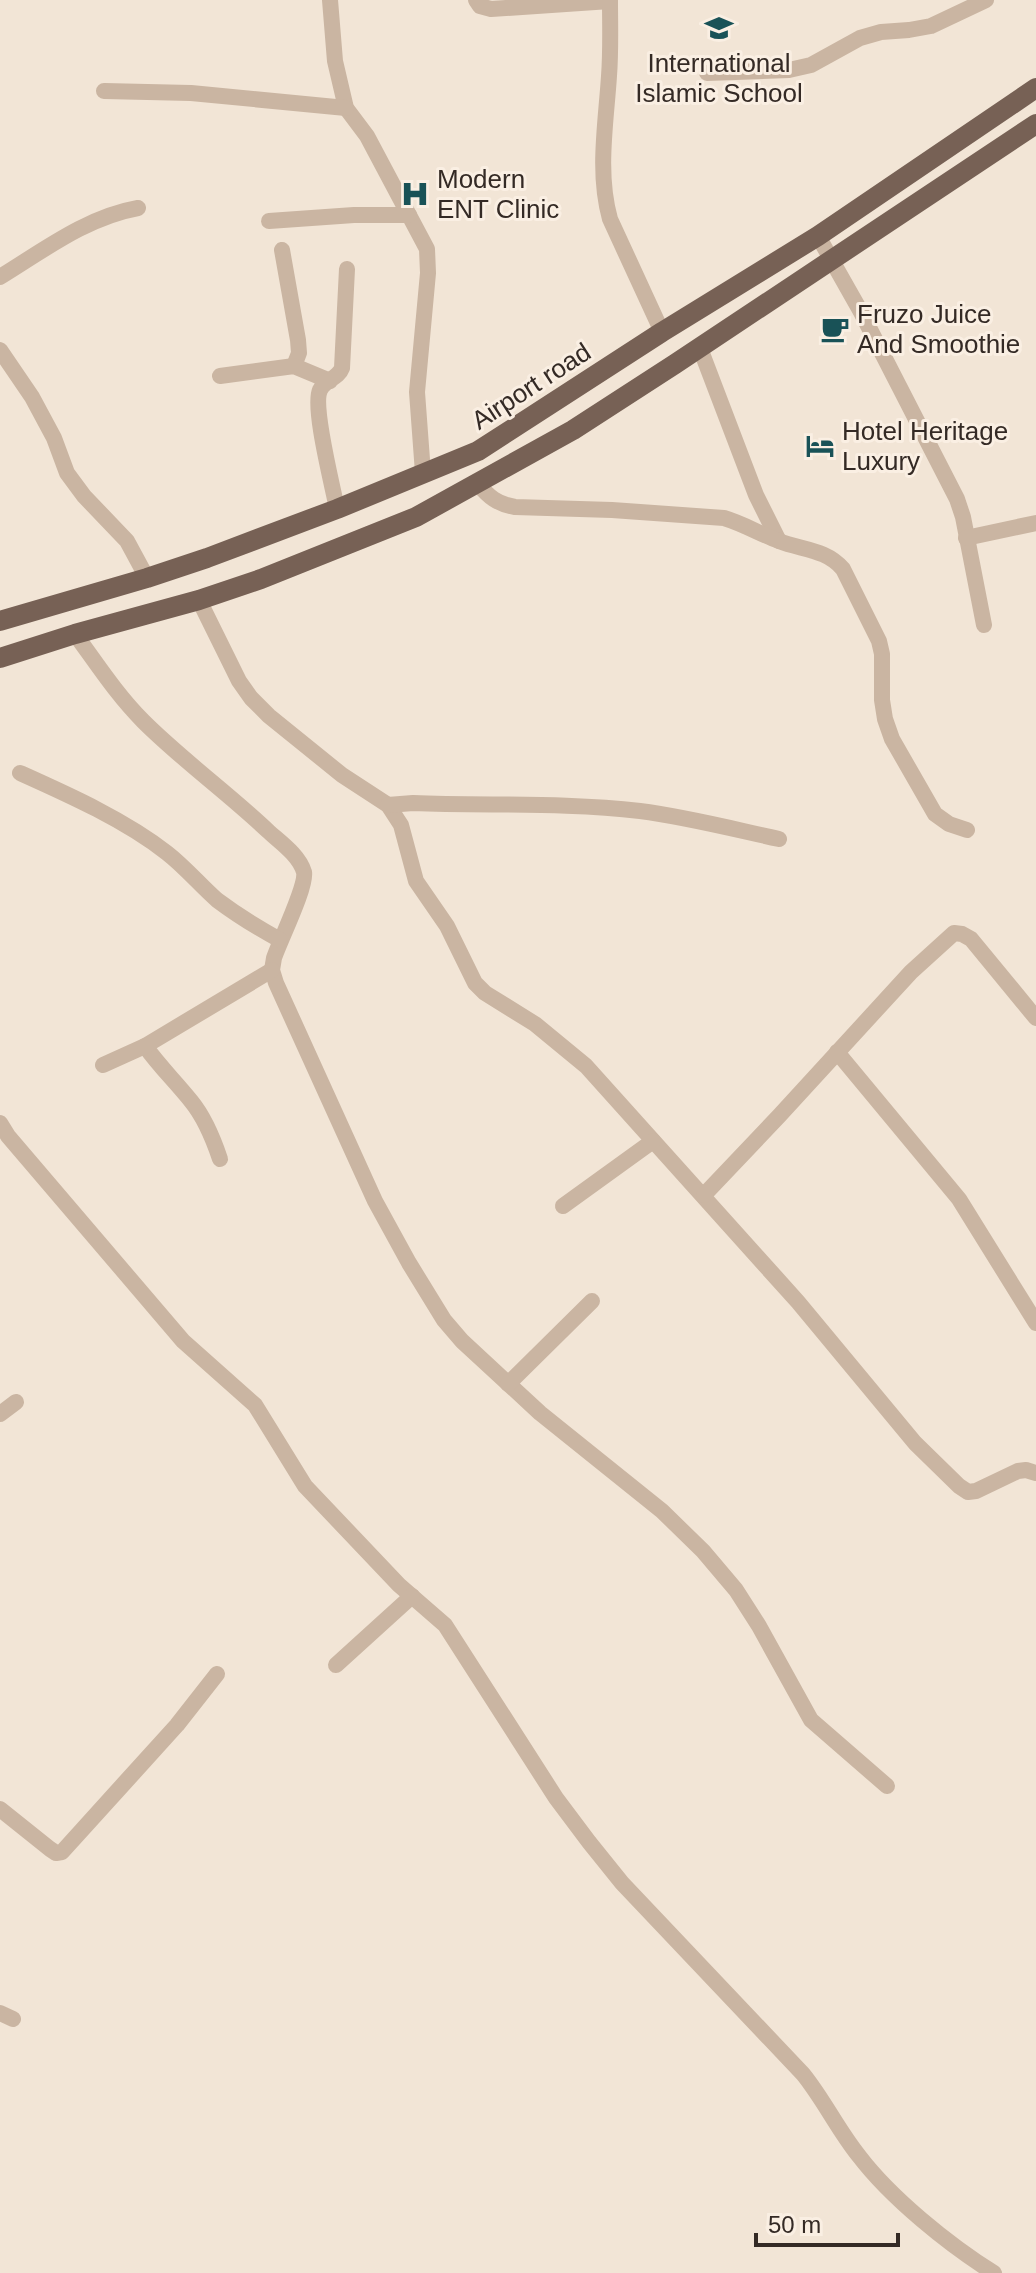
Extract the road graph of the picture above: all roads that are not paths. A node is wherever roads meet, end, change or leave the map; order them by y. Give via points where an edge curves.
1 (330, 0) edge
2 (476, 0) edge
3 (610, 0) edge
4 (986, 0) edge
5 (707, 73) dead end
6 (1036, 88) edge
7 (104, 91) dead end
8 (346, 108) junction
9 (1036, 124) edge
10 (138, 208) dead end
11 (409, 215) junction
12 (269, 221) dead end
13 (818, 236) junction
14 (282, 250) dead end
15 (832, 260) junction
16 (347, 269) dead end
17 (0, 277) edge
18 (662, 332) junction
19 (700, 348) junction
20 (0, 350) edge
21 (294, 366) junction
22 (220, 376) dead end
23 (330, 381) junction
24 (423, 473) junction
25 (477, 483) junction
26 (337, 509) junction
27 (1036, 523) edge
28 (966, 538) junction
29 (779, 541) junction
30 (147, 578) junction
31 (199, 600) junction
32 (0, 621) edge
33 (984, 625) dead end
34 (75, 634) junction
35 (0, 658) edge
36 (20, 773) dead end
37 (388, 805) junction
38 (967, 830) dead end
39 (779, 839) dead end
40 (280, 940) junction
41 (272, 970) junction
42 (1036, 1018) edge
43 (145, 1046) junction
44 (837, 1052) junction
45 (103, 1065) dead end
46 (0, 1123) edge
47 (653, 1141) junction
48 (220, 1159) dead end
49 (704, 1195) junction
50 (563, 1206) dead end
51 (592, 1301) dead end
52 (1036, 1323) edge
53 (508, 1384) junction
54 (16, 1402) dead end
55 (0, 1414) edge
56 (1036, 1473) edge
57 (412, 1596) junction
58 (336, 1665) dead end
59 (217, 1674) dead end
60 (887, 1786) dead end
61 (0, 1809) edge
62 (994, 2273) edge

1 - 8 street
2 - 3 street via 491,9
3 - 18 street via 603,184 610,219
4 - 5 street via 931,26 860,38 811,65
6 - 13 main road, Airport road
7 - 8 street via 191,93
8 - 11 street
9 - 15 main road
10 - 17 street via 89,223
11 - 12 street
11 - 24 street via 428,256 417,392
13 - 15 street
13 - 18 main road, Airport road
14 - 21 street via 298,340
15 - 19 main road
15 - 28 street via 957,499
16 - 23 street via 342,368
18 - 24 main road, Airport road via 478,451
19 - 25 main road via 573,430
19 - 29 street
20 - 30 street via 32,397 67,473 127,541
21 - 22 street
21 - 23 street
23 - 26 street via 318,394 319,414
24 - 26 main road, Airport road
25 - 29 street via 500,504 515,507 724,518
25 - 31 main road via 416,517
26 - 30 main road, Airport road
27 - 28 street
28 - 33 street
29 - 38 street via 823,553 843,569 879,641 882,700 892,739 935,814
30 - 32 main road, Airport road
31 - 34 main road
31 - 37 street via 251,698 342,775
34 - 35 main road
34 - 40 street via 144,722 300,864 305,875 302,889
36 - 40 street via 80,800 167,853 215,898
37 - 39 street via 639,811
37 - 47 street via 401,825 416,881 447,926 475,983 562,1044
40 - 41 street
41 - 43 street
41 - 53 street via 350,1149 409,1263 444,1320
42 - 44 street via 971,939 954,933
43 - 45 street
43 - 48 street via 203,1118
44 - 49 street
44 - 52 street via 959,1199
46 - 57 street via 183,1341 255,1405 305,1486
47 - 49 street
47 - 50 street
49 - 56 street via 915,1443 959,1486 976,1491 1018,1471
51 - 53 street
53 - 60 street via 703,1551 736,1590 811,1720
54 - 55 street
57 - 58 street
57 - 62 street via 445,1625 556,1798 622,1883 803,2074 872,2172 946,2239
59 - 61 street via 62,1852 50,1849

